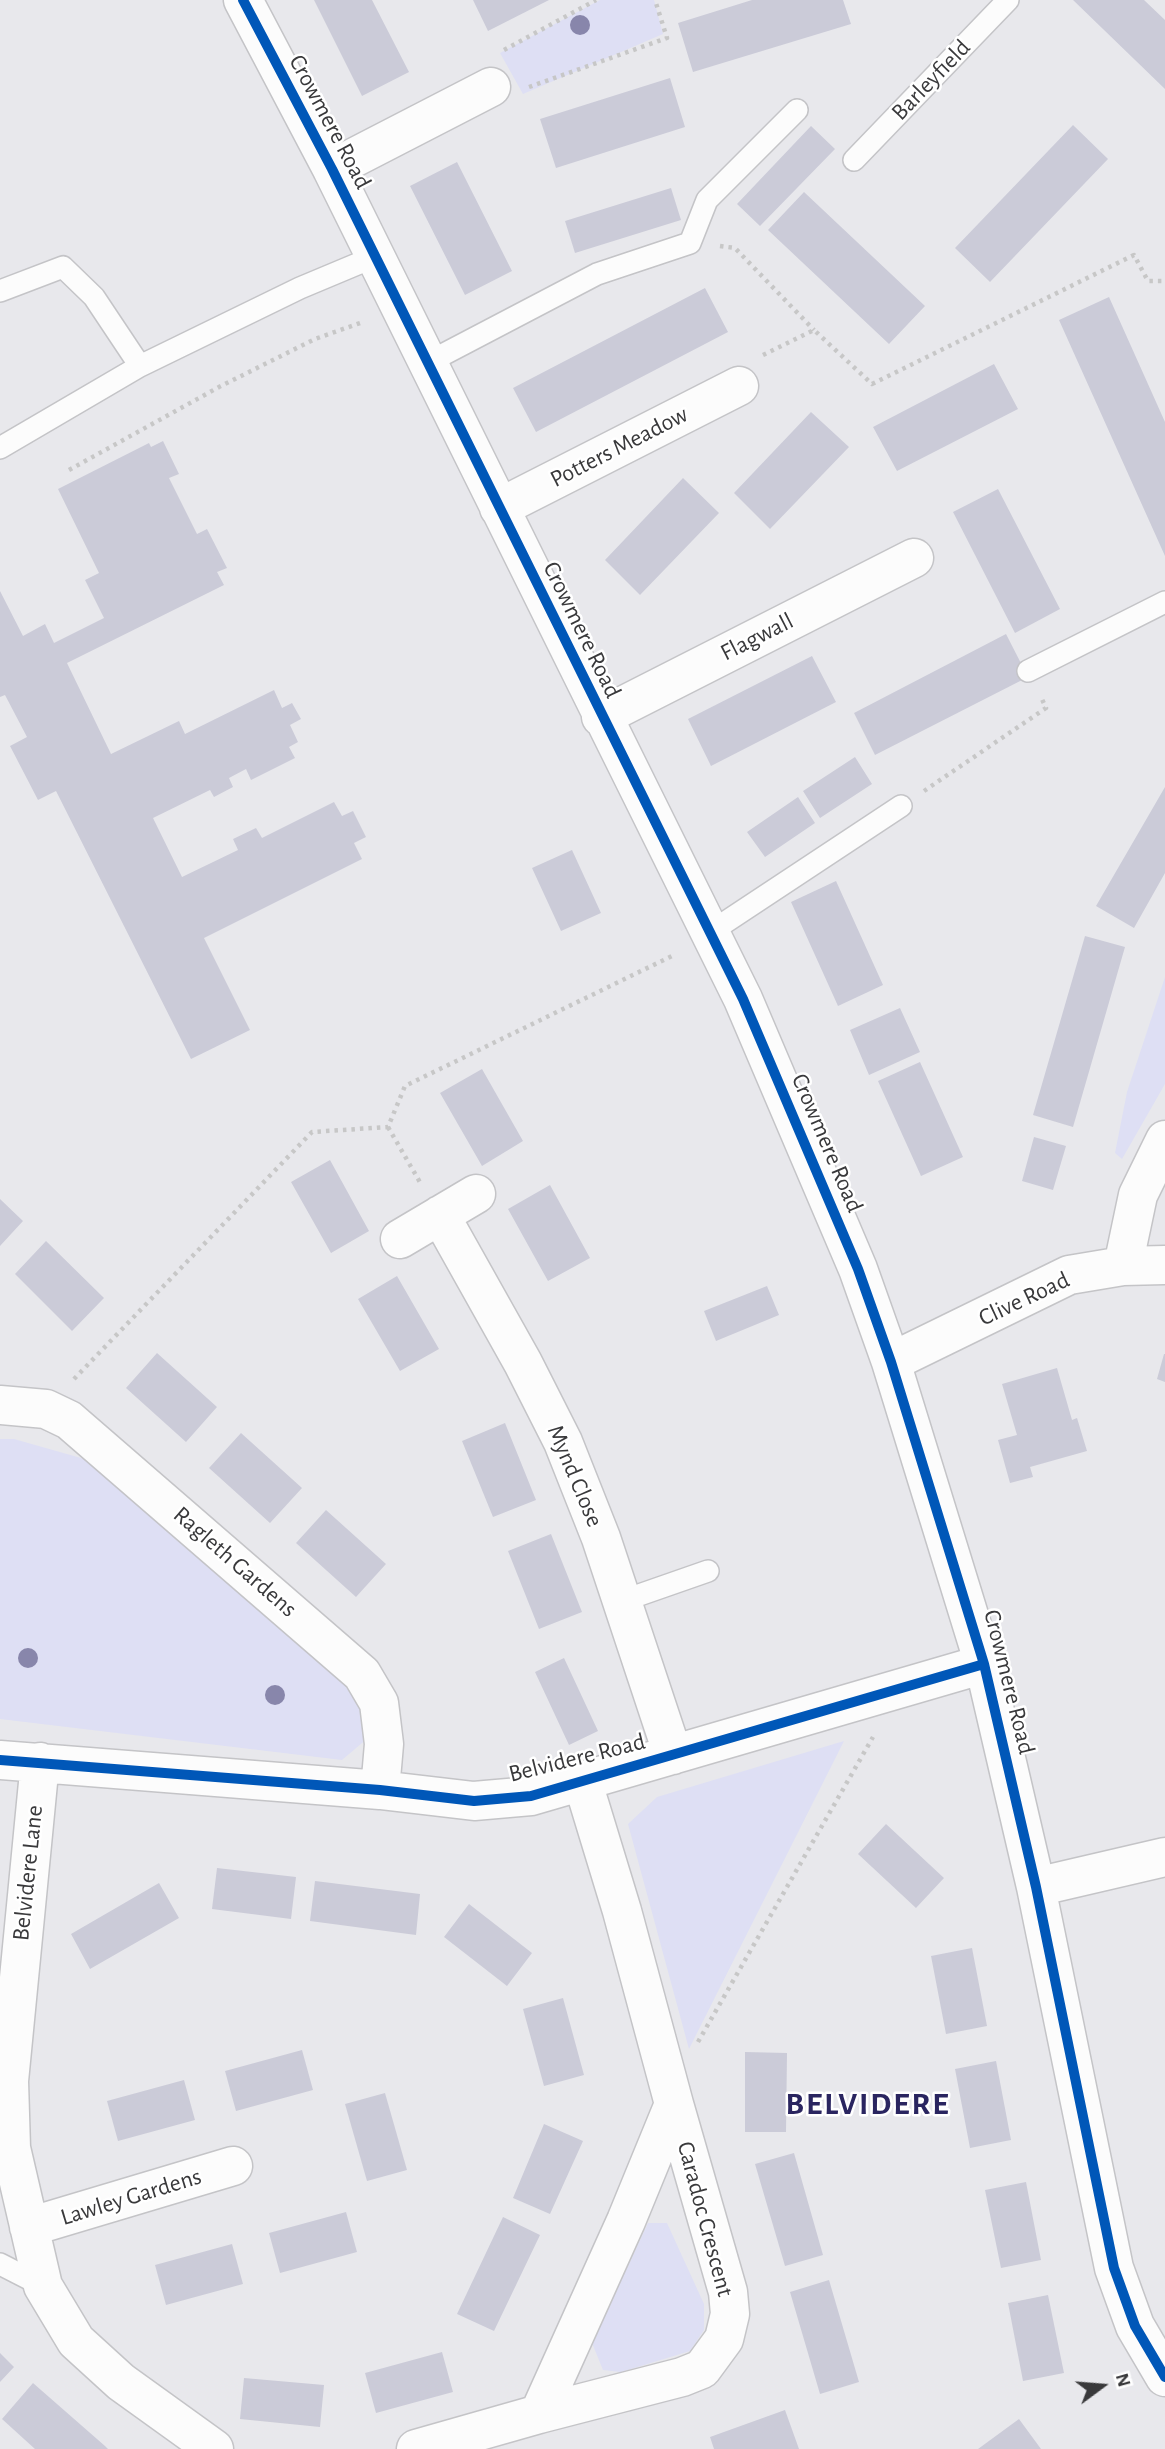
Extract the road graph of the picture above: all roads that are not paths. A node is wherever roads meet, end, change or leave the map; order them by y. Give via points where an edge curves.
1 (243, 0) edge
2 (1008, 0) edge
3 (491, 87) road end
4 (797, 110) dead end
5 (854, 160) dead end
6 (332, 169) junction
7 (374, 257) junction
8 (0, 290) edge
9 (426, 363) junction
10 (140, 366) junction
11 (748, 371) road end
12 (0, 448) edge
13 (499, 508) junction
14 (914, 558) dead end
15 (1165, 602) edge
16 (1028, 671) road end
17 (601, 717) junction
18 (901, 806) road end
19 (709, 933) junction
20 (1165, 1140) edge
21 (476, 1194) dead end
22 (440, 1215) junction
23 (400, 1239) dead end
24 (1165, 1265) edge
25 (1123, 1266) junction
26 (891, 1362) junction
27 (0, 1405) edge
28 (708, 1571) dead end
29 (622, 1601) junction
30 (985, 1664) junction
31 (673, 1755) junction
32 (0, 1760) edge
33 (40, 1762) junction
34 (583, 1783) junction
35 (380, 1790) junction
36 (1165, 1857) edge
37 (1036, 1887) junction
38 (5, 2083) edge
39 (669, 2086) junction
40 (233, 2166) dead end
41 (29, 2227) junction
42 (0, 2264) edge
43 (43, 2286) junction
44 (1165, 2377) edge
45 (539, 2414) junction
46 (214, 2449) edge
47 (416, 2449) edge

1 - 6 street, Crowmere Road
2 - 5 lane, Barleyfield
3 - 6 street
4 - 9 lane via 707,200 690,243 597,274
6 - 7 street, Crowmere Road
7 - 9 street, Crowmere Road
7 - 10 lane
8 - 10 lane via 63,267 94,297
9 - 13 street, Crowmere Road
10 - 12 lane
11 - 13 street, Potters Meadow
13 - 17 street, Crowmere Road
14 - 17 street, Flagwall
15 - 16 lane
17 - 19 street, Crowmere Road
18 - 19 lane
19 - 26 street, Crowmere Road via 743,999 858,1269
20 - 25 street via 1138,1195
21 - 22 street
22 - 23 street
22 - 29 street, Mynd Close via 563,1442
24 - 25 street, Clive Road
25 - 26 street, Clive Road via 1069,1275
26 - 30 street, Crowmere Road
27 - 35 street, Ragleth Gardens via 46,1409 68,1420 362,1674 379,1703 384,1744
28 - 29 lane
29 - 31 street, Mynd Close
30 - 31 street, Belvidere Road
30 - 37 street, Crowmere Road
31 - 34 street, Belvidere Road
32 - 33 street, Belvidere Road
33 - 35 street, Belvidere Road
33 - 38 street, Belvidere Lane
34 - 35 street, Belvidere Road via 531,1796 474,1801
34 - 39 street, Caradoc Crescent
36 - 37 street
37 - 44 street, Crowmere Road via 1114,2268 1135,2326
38 - 41 street, Belvidere Lane via 11,2148
39 - 45 street, Caradoc Crescent via 626,2221
39 - 45 street, Caradoc Crescent via 728,2292 730,2314 724,2339 702,2369
40 - 41 street, Lawley Gardens
41 - 43 street, Belvidere Lane
42 - 43 lane
43 - 46 street, Belvidere Lane via 76,2341 121,2382
45 - 47 street, Caradoc Crescent

